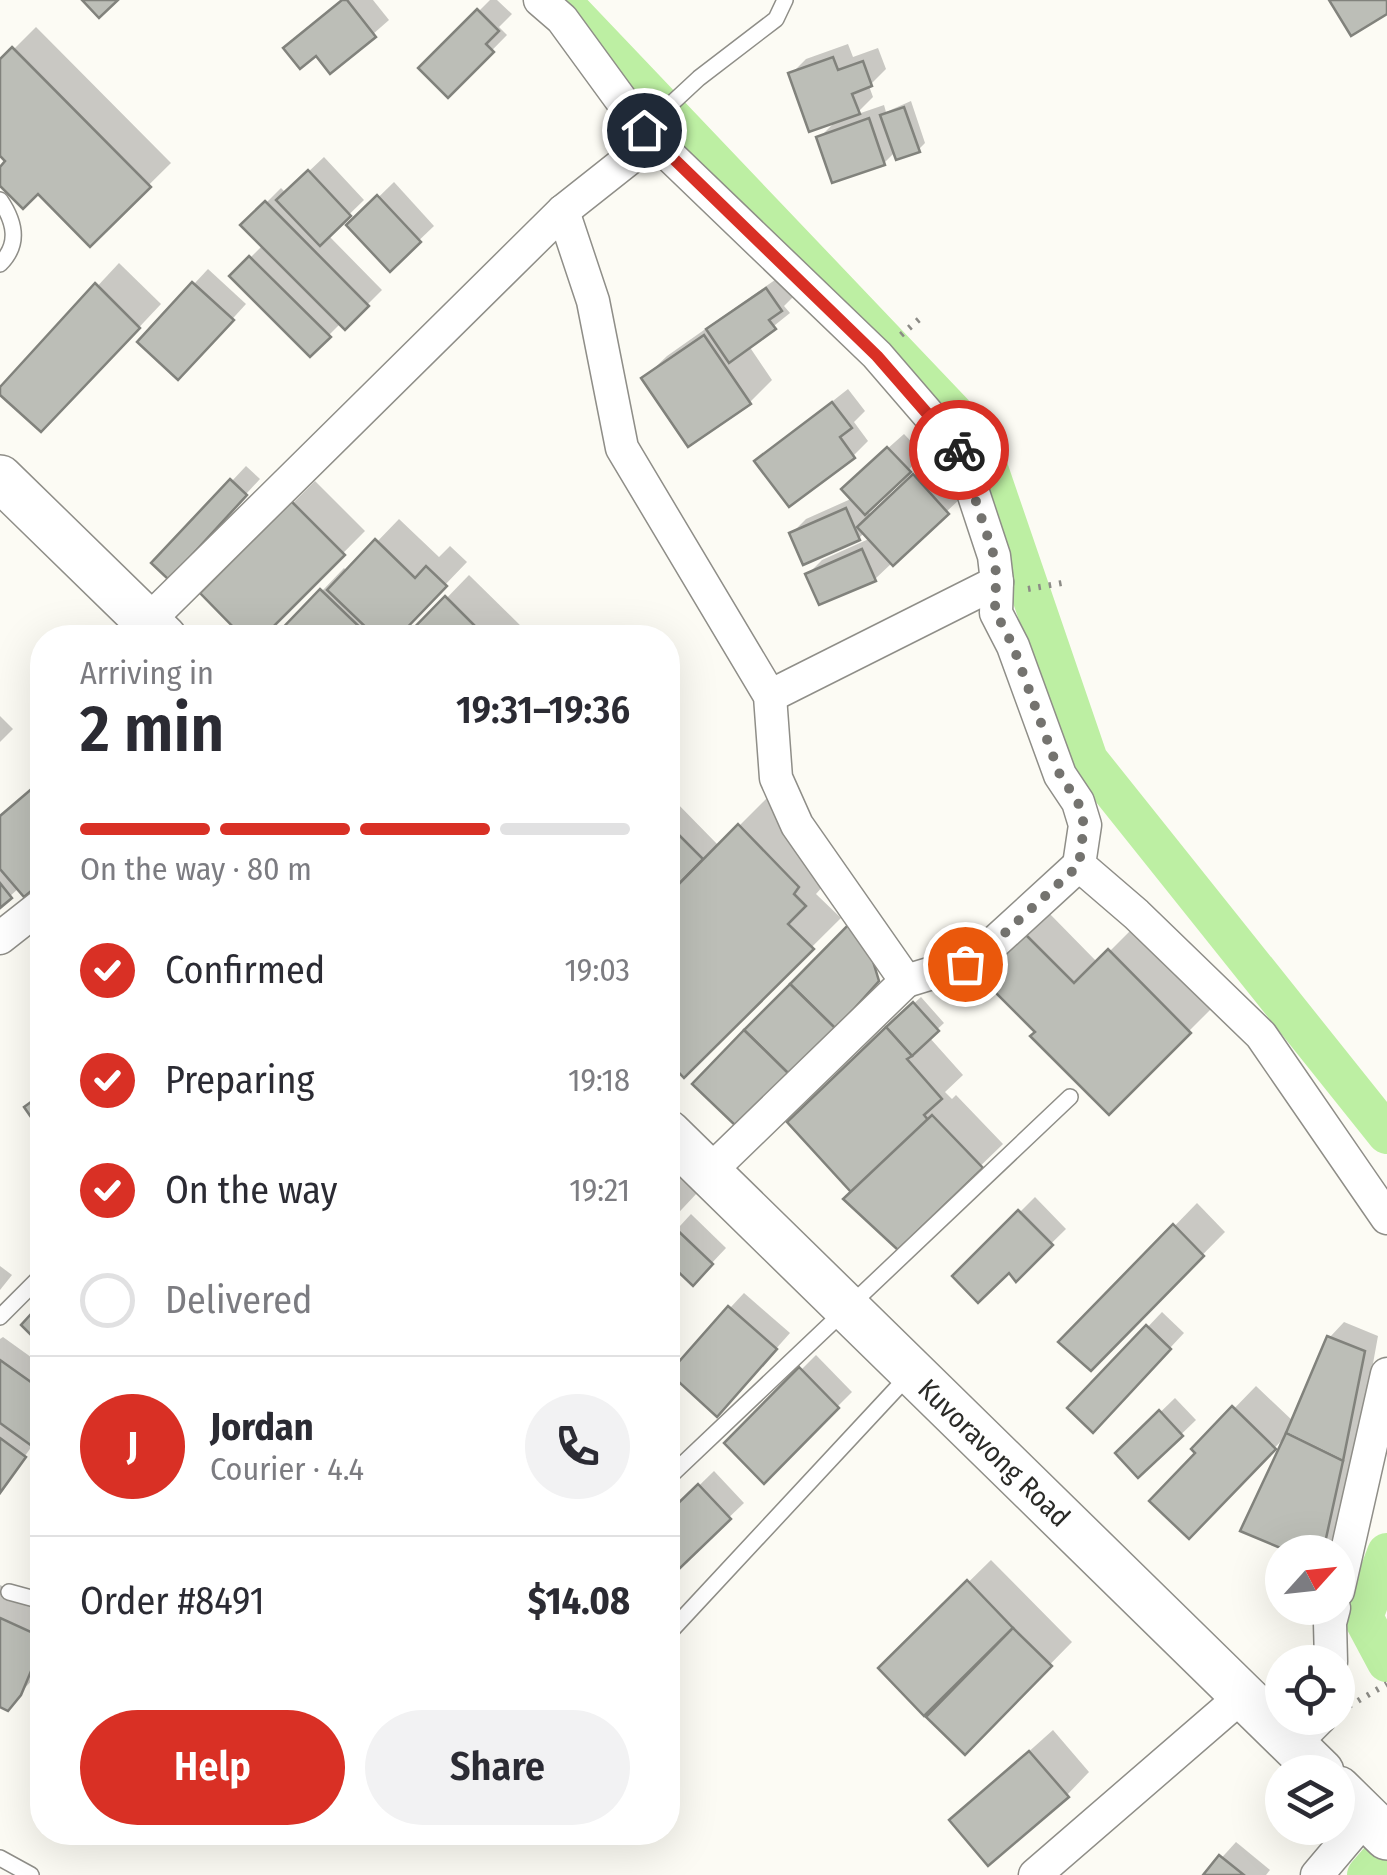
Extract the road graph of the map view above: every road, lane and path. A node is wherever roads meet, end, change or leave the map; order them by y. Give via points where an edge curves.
1 (540, 0) edge
2 (785, 0) edge
3 (652, 128) junction
4 (0, 200) edge
5 (563, 211) junction
6 (0, 264) edge
7 (0, 478) edge
8 (1062, 583) dead end
9 (1005, 587) junction
10 (152, 625) edge
11 (160, 625) edge
12 (770, 696) junction
13 (1079, 865) junction
14 (30, 914) edge
15 (0, 938) edge
16 (906, 981) junction
17 (1070, 1097) dead end
18 (680, 1145) edge
19 (708, 1173) junction
20 (1387, 1218) edge
21 (30, 1287) edge
22 (846, 1308) junction
23 (0, 1317) edge
24 (912, 1372) junction
25 (1387, 1374) edge
26 (680, 1467) edge
27 (1351, 1535) edge
28 (9, 1592) dead end
29 (30, 1598) edge
30 (680, 1621) edge
31 (1387, 1684) edge
32 (1242, 1696) junction
33 (1355, 1703) edge
34 (1312, 1745) edge
35 (1366, 1817) edge
36 (0, 1858) edge
37 (31, 1875) edge
38 (1035, 1875) edge
39 (1316, 1875) edge

1 - 3 street
2 - 3 lane via 776,19 699,78
3 - 5 street
3 - 9 street via 960,450
4 - 6 lane via 15,230 10,254
5 - 11 street
5 - 12 street via 594,301 622,448
7 - 10 street
8 - 9 path
9 - 12 street
9 - 13 street via 994,597 996,613 1060,775 1078,802 1084,825
12 - 16 street via 776,778 797,825
13 - 16 street via 984,952
13 - 20 street via 1261,1035
14 - 15 street
16 - 19 street
17 - 22 lane
18 - 19 street, Kuvoravong Road
19 - 22 street, Kuvoravong Road
21 - 23 lane
22 - 24 street, Kuvoravong Road
22 - 26 lane
24 - 30 lane
24 - 32 street, Kuvoravong Road
25 - 27 street
28 - 29 lane
31 - 33 path
32 - 34 street, Kuvoravong Road
32 - 38 street
35 - 39 street
36 - 37 lane

